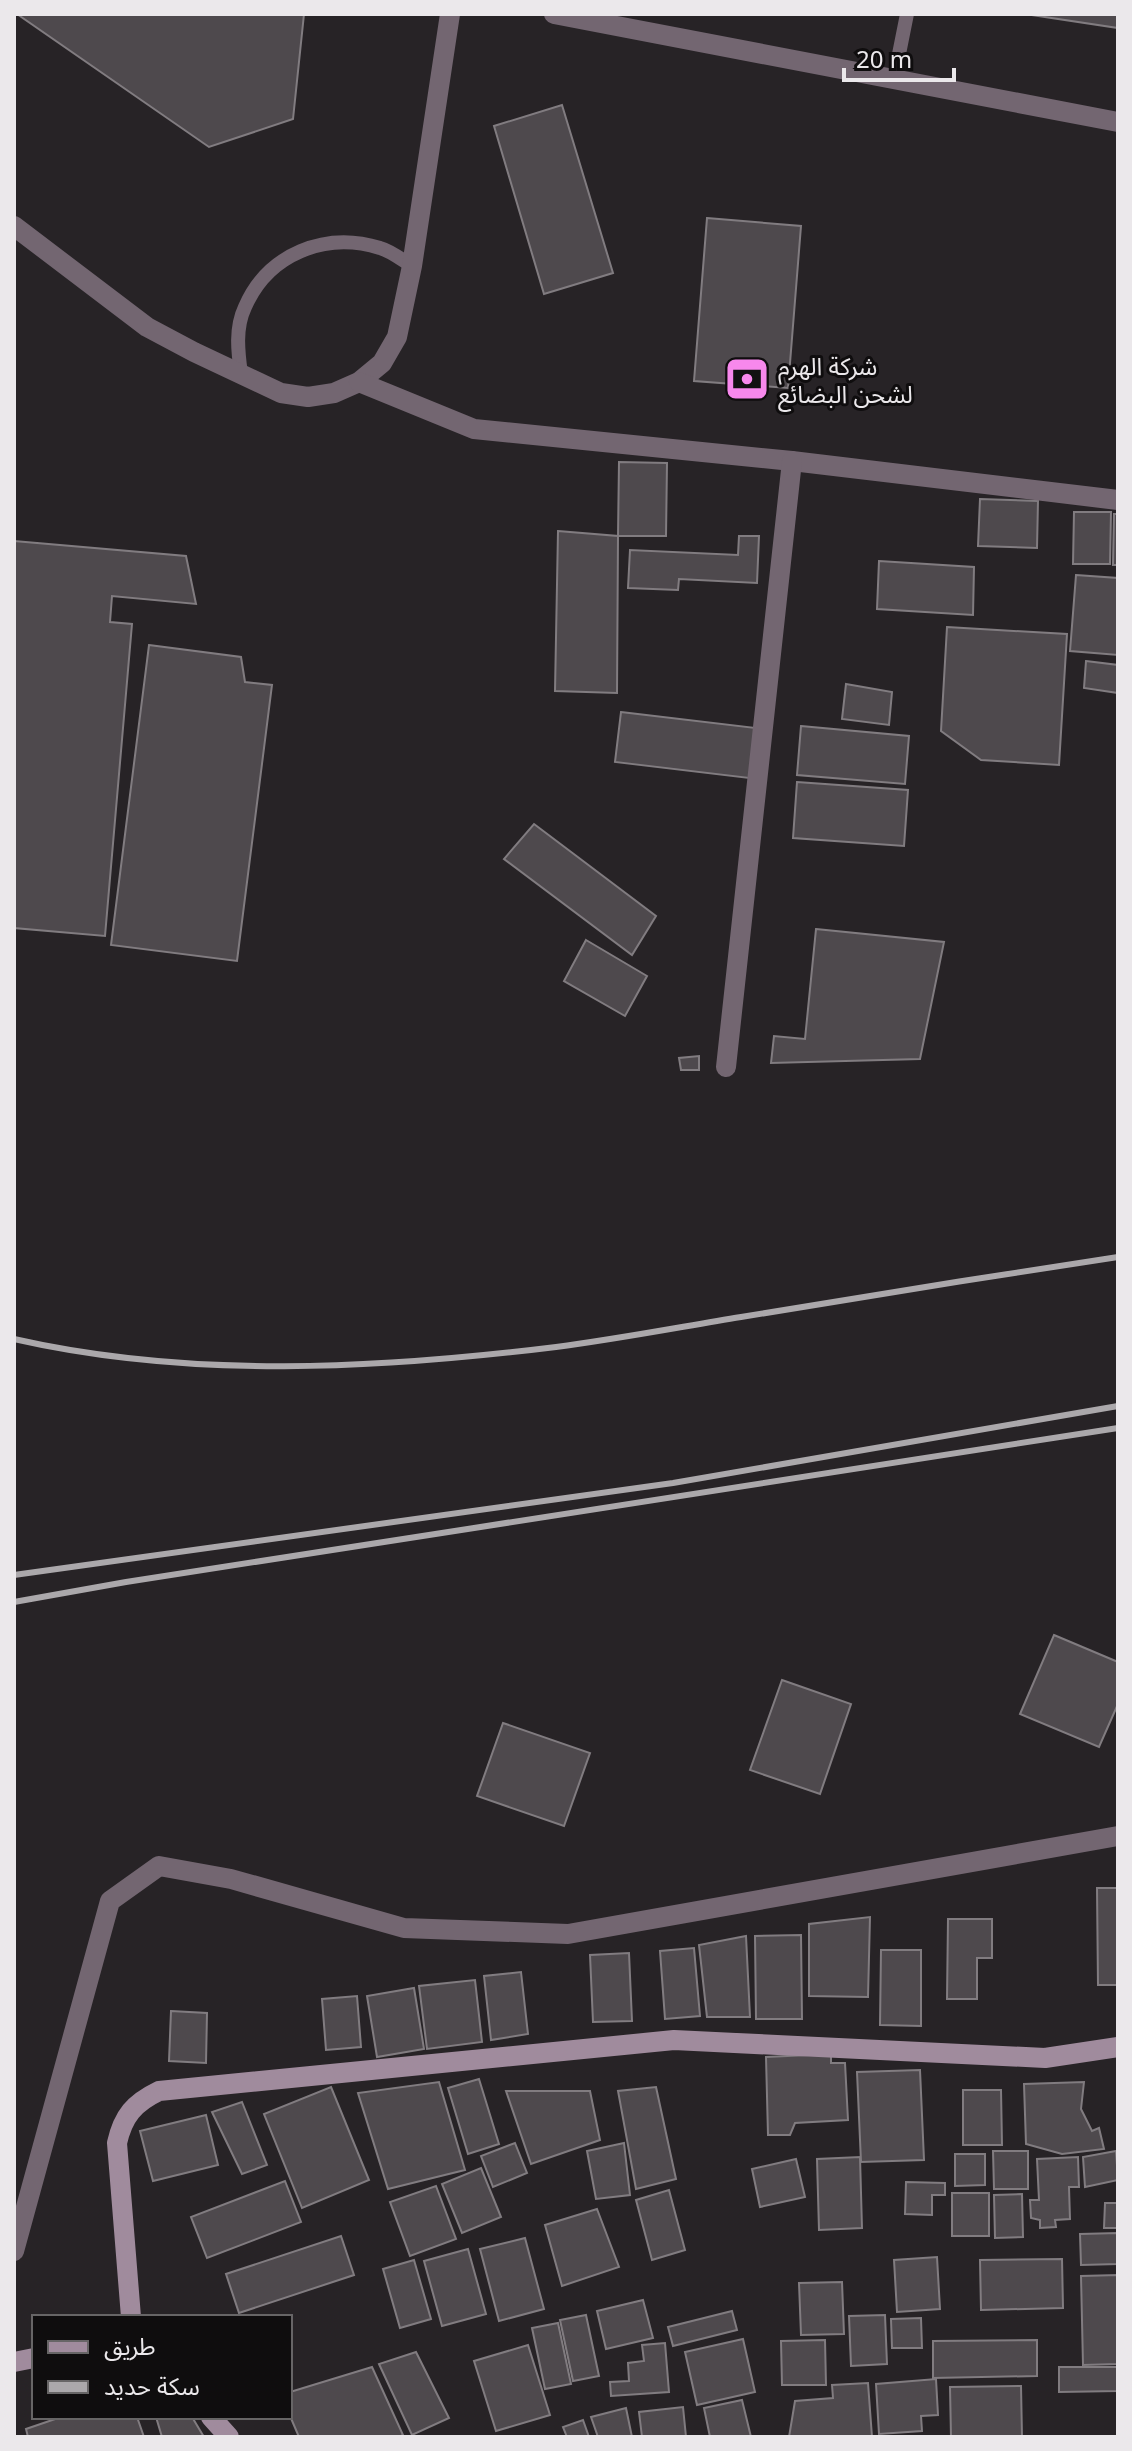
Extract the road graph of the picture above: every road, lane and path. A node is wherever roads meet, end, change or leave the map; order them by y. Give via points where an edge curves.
1 (450, 14) edge
2 (554, 14) edge
3 (907, 14) edge
4 (894, 79) junction
5 (1118, 122) edge
6 (14, 226) edge
7 (412, 266) junction
8 (241, 374) junction
9 (359, 382) junction
10 (792, 461) junction
11 (1118, 500) edge
12 (726, 1067) dead end
13 (1118, 1836) edge
14 (1118, 2047) edge
15 (14, 2251) edge
16 (131, 2315) edge
17 (213, 2419) edge
18 (229, 2437) edge

1 - 7 street
2 - 4 street
3 - 4 lane
4 - 5 street
6 - 8 street via 147,327
7 - 8 lane via 383,248 350,241 317,244 286,257 261,280 244,308 237,341
7 - 9 street via 397,337 382,363
8 - 9 street via 281,393 308,397
9 - 10 street via 474,429
10 - 11 street
10 - 12 street
13 - 15 street via 568,1934 404,1928 231,1879 159,1866 110,1901
14 - 16 street via 1045,2058 674,2040 159,2091 130,2110 117,2143
17 - 18 street

